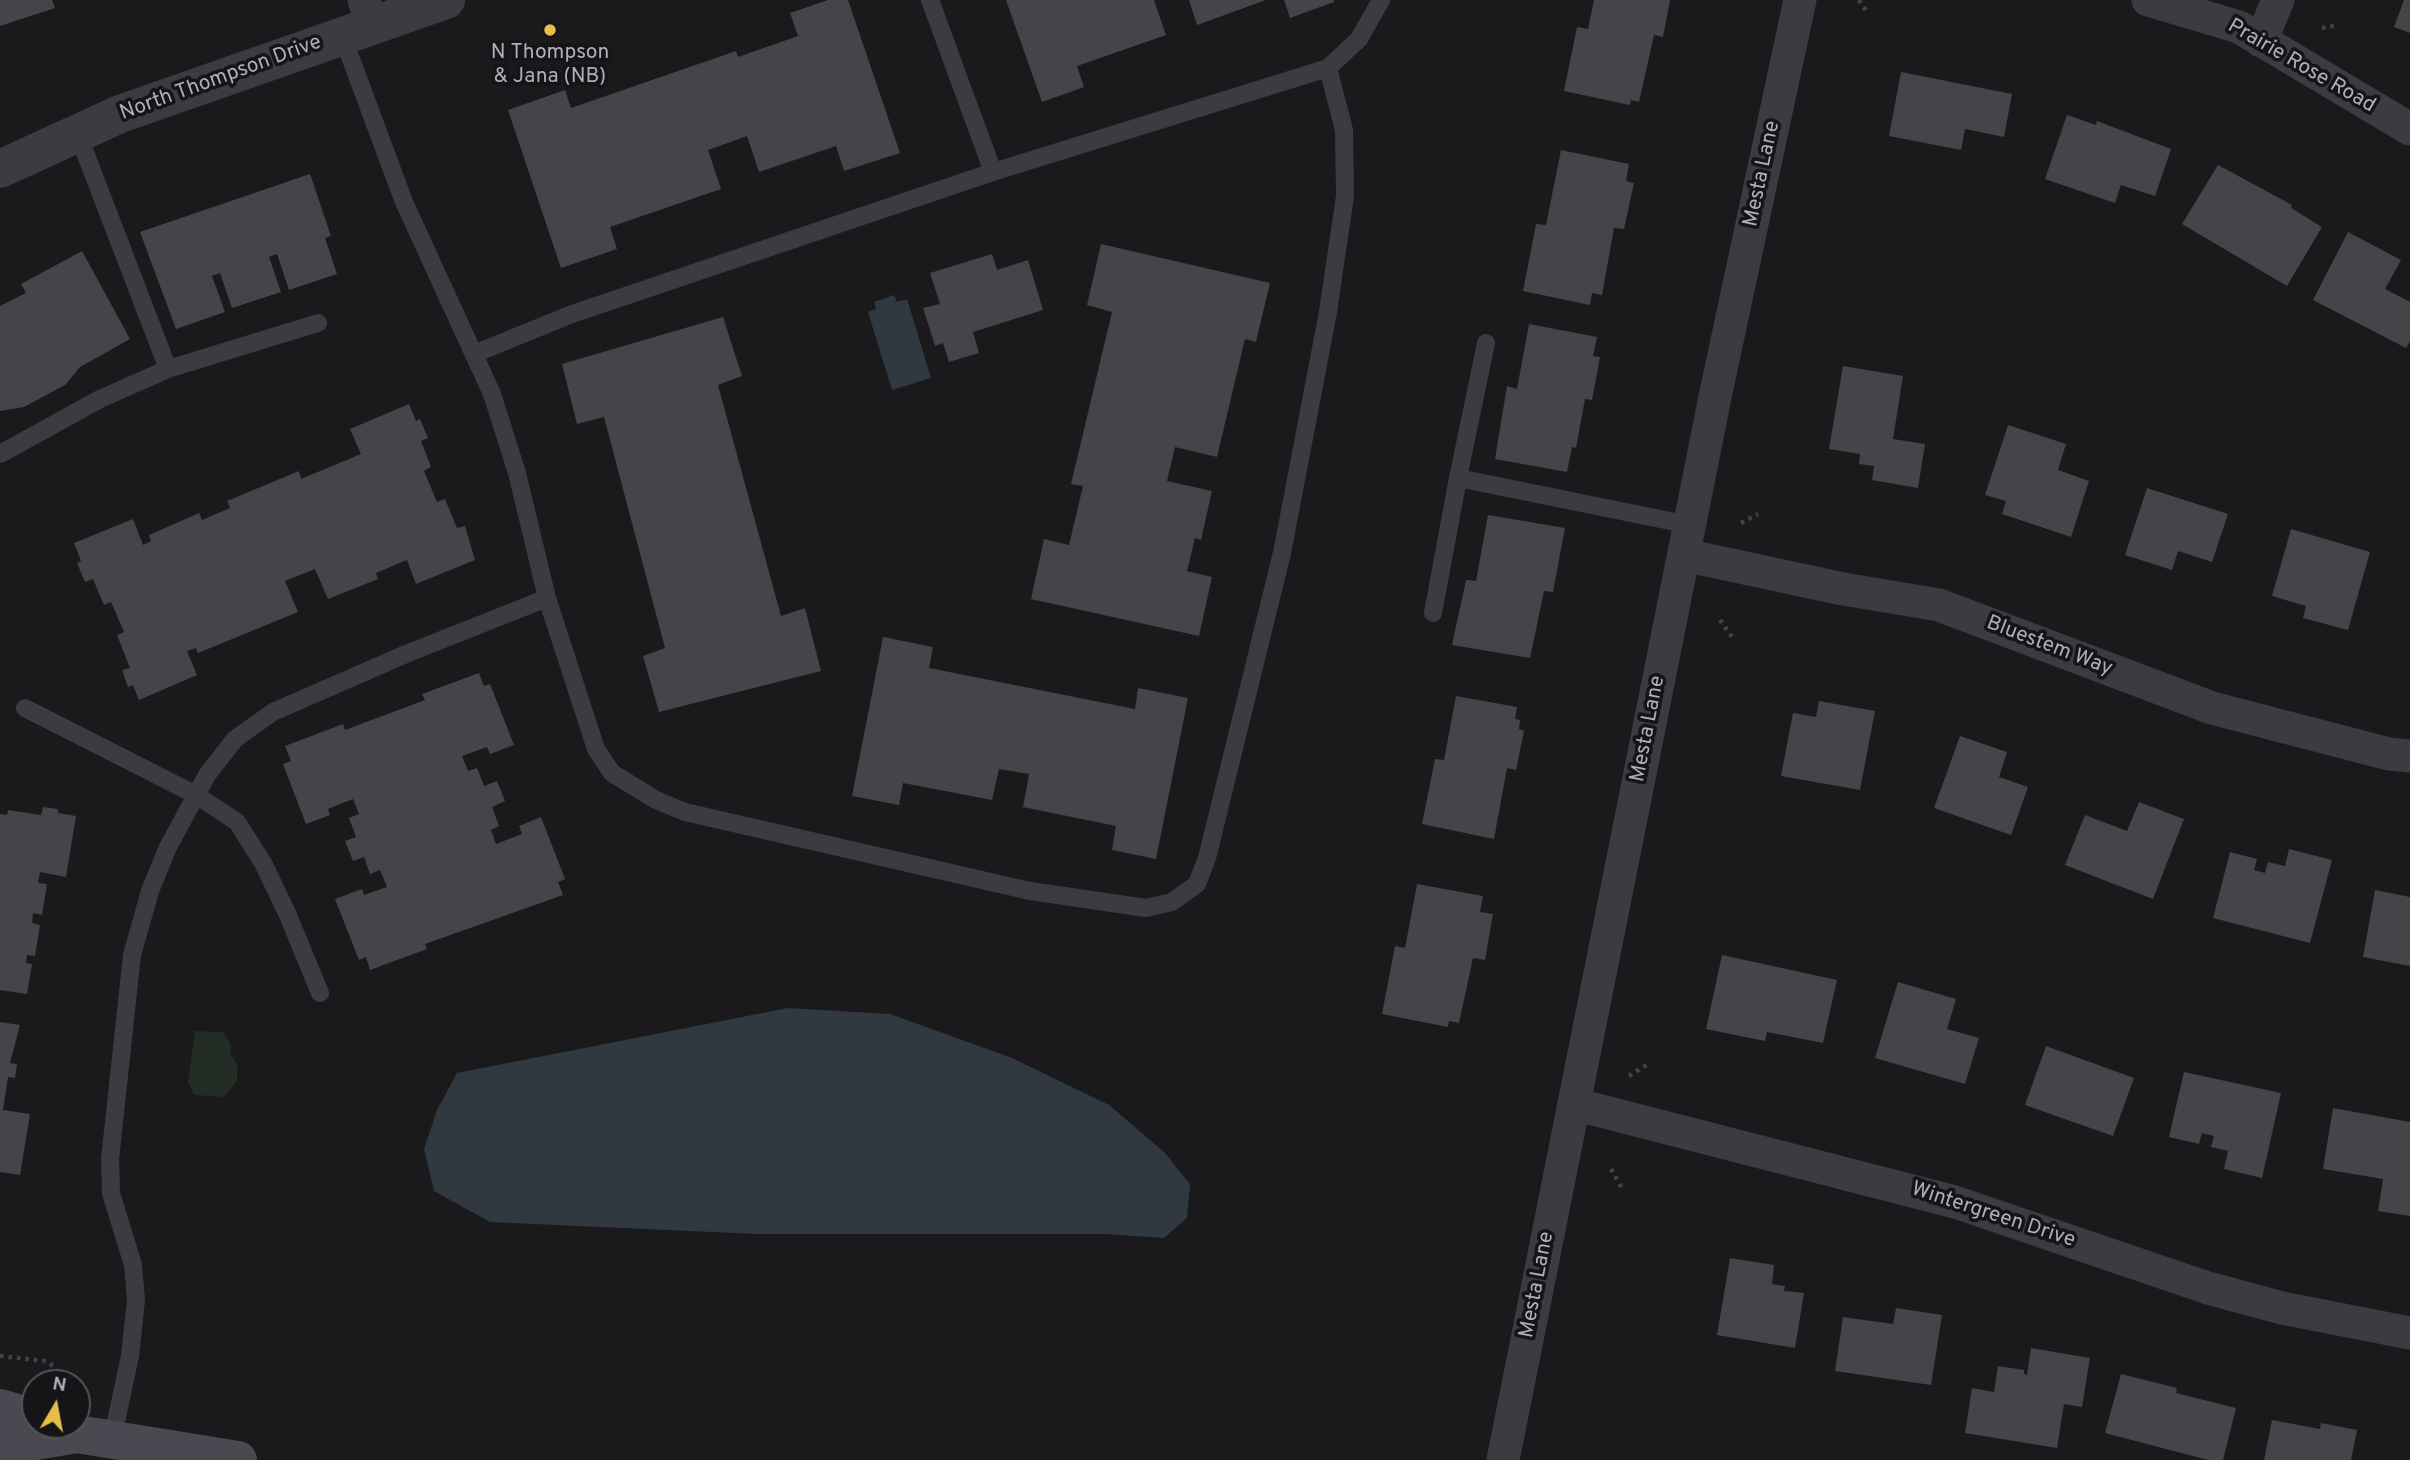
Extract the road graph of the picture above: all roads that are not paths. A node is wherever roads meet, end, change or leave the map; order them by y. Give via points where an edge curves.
1 (446, 0) edge
2 (930, 0) edge
3 (1381, 0) edge
4 (1800, 0) edge
5 (2148, 0) edge
6 (2278, 0) edge
7 (359, 20) edge
8 (2261, 41) junction
9 (1328, 68) junction
10 (2410, 129) edge
11 (78, 134) junction
12 (0, 169) edge
13 (993, 172) junction
14 (318, 323) dead end
15 (1486, 344) dead end
16 (474, 354) junction
17 (168, 369) junction
18 (0, 454) edge
19 (1458, 478) junction
20 (1687, 540) junction
21 (547, 598) junction
22 (1433, 613) dead end
23 (25, 708) dead end
24 (2410, 757) edge
25 (196, 795) junction
26 (320, 993) dead end
27 (1574, 1104) junction
28 (2410, 1333) edge
29 (0, 1408) edge
30 (21, 1414) edge
31 (91, 1416) edge
32 (91, 1435) edge
33 (46, 1439) edge
34 (0, 1447) edge
35 (238, 1460) edge
36 (1503, 1460) edge

1 - 7 street, North Thompson Drive
2 - 13 lane
3 - 9 lane via 1359,39
4 - 20 street, Mesta Lane
5 - 8 street, Prairie Rose Road via 2239,27
6 - 8 street
7 - 11 street, North Thompson Drive
7 - 16 lane via 404,202
8 - 10 street, Prairie Rose Road
9 - 13 lane
9 - 21 lane via 1344,130 1345,196 1328,312 1282,553 1207,858 1197,884 1172,902 1146,908 1030,891 685,813 656,800 612,773 596,749
11 - 12 street, North Thompson Drive
11 - 17 lane
13 - 16 lane via 572,314
14 - 17 lane
15 - 19 lane
16 - 21 lane via 517,473
17 - 18 lane via 100,399
19 - 20 lane
19 - 22 lane
20 - 24 street, Bluestem Way via 1843,589 1939,605 2212,708
20 - 27 street, Mesta Lane
21 - 25 lane via 273,712 235,739
23 - 25 lane
25 - 26 lane via 237,821 263,863
25 - 31 lane via 150,891 132,955 110,1159 111,1193 133,1265 136,1300 130,1356
27 - 28 street, Wintergreen Drive via 1955,1202 2208,1288
27 - 36 street, Mesta Lane
29 - 30 main road
32 - 35 main road
33 - 34 main road

